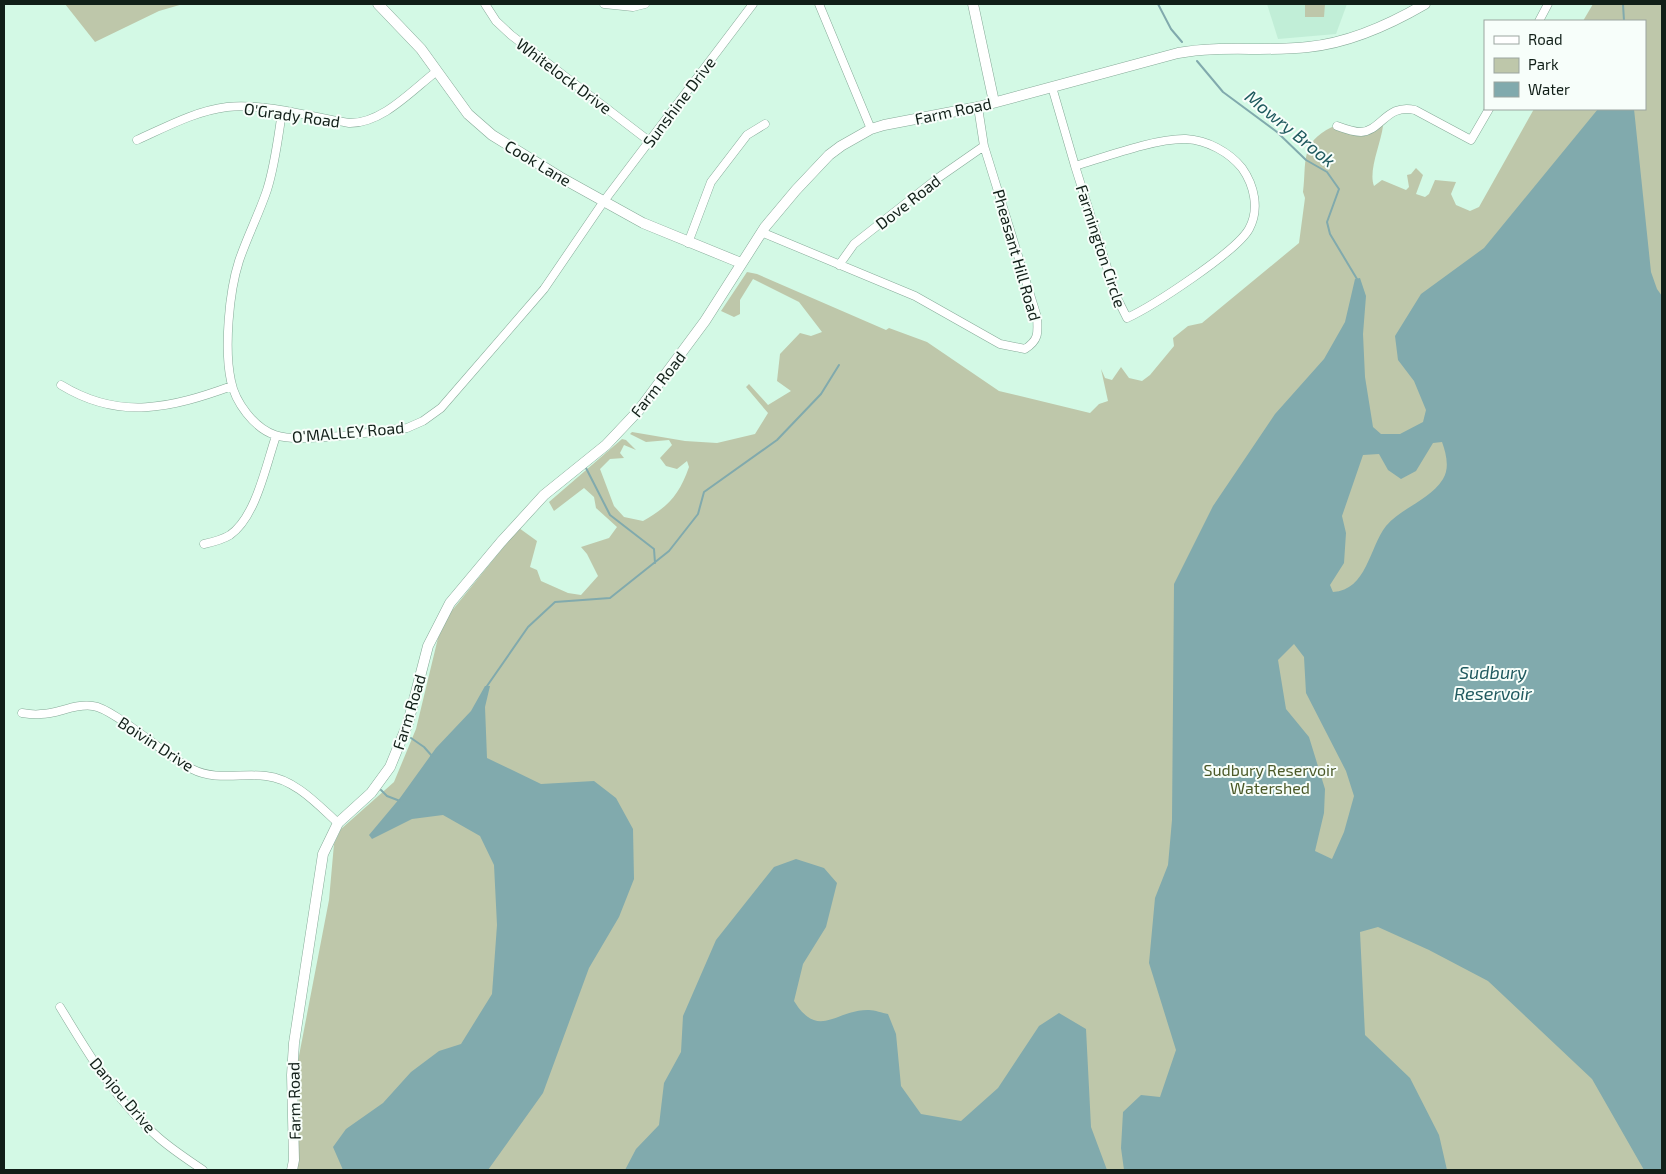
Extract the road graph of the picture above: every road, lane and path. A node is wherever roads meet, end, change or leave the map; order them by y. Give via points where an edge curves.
1 (378, 4) edge
2 (485, 4) edge
3 (604, 4) edge
4 (645, 4) edge
5 (754, 4) edge
6 (819, 4) edge
7 (973, 4) edge
8 (1425, 4) edge
9 (1548, 4) edge
10 (1540, 20) edge
11 (437, 71) junction
12 (1052, 87) junction
13 (994, 102) junction
14 (978, 107) junction
15 (1488, 110) edge
16 (282, 112) junction
17 (765, 124) dead end
18 (1337, 126) dead end
19 (871, 130) junction
20 (138, 140) dead end
21 (649, 141) junction
22 (984, 146) junction
23 (1075, 166) junction
24 (604, 200) junction
25 (761, 232) junction
26 (688, 242) junction
27 (741, 263) junction
28 (839, 265) junction
29 (61, 385) dead end
30 (232, 386) junction
31 (276, 436) junction
32 (204, 544) dead end
33 (22, 713) dead end
34 (338, 823) junction
35 (60, 1007) dead end
36 (202, 1170) edge
37 (292, 1170) edge

1 - 11 street, Cook Lane via 421,49
2 - 21 street, Whitelock Drive via 510,35
3 - 4 street via 633,7
5 - 21 street, Sunshine Drive
6 - 19 street
7 - 13 street
8 - 12 street, Farm Road via 1367,32 1321,46 1194,50
9 - 10 street
11 - 16 street, O'Grady Road via 366,121 349,123
11 - 24 street, Cook Lane via 468,114 485,130 546,169
12 - 13 street, Farm Road
12 - 23 street, Farmington Circle
13 - 14 street, Farm Road
14 - 19 street, Farm Road
14 - 22 street, Pheasant Hill Road
15 - 18 street via 1471,140 1406,108 1396,110 1367,131
16 - 20 street, O'Grady Road via 245,107 222,108 189,117
16 - 30 street, O'MALLEY Road via 269,184 236,272 229,342
17 - 26 street via 749,133 711,182
19 - 25 street, Farm Road via 828,155
21 - 24 street, Sunshine Drive
22 - 28 street, Dove Road via 860,239
22 - 28 street, Pheasant Hill Road via 1037,317 1035,342 1025,349 1000,344 931,304
23 - 23 street, Farmington Circle via 1165,141 1203,141 1221,150 1240,166 1250,180 1255,197 1250,228 1237,244 1214,262 1127,318 1116,296
24 - 26 street, Cook Lane via 643,223
24 - 31 street, O'MALLEY Road via 544,289 430,418 407,428 307,438
25 - 27 street, Farm Road
25 - 28 street, Pheasant Hill Road
26 - 27 street, Cook Lane
27 - 34 street, Farm Road via 678,360 639,410 606,445 544,494 450,603 428,646 408,723 390,767 371,792
29 - 30 street via 86,399 130,408 176,404
30 - 31 street, O'MALLEY Road via 252,419
31 - 32 street via 245,518 229,536
33 - 34 street, Boivin Drive via 42,714 76,706 94,706 109,712 173,759 194,770 229,777 269,776 301,790
34 - 37 street, Farm Road via 328,839 319,870 296,1027 292,1075
35 - 36 street, Danjou Drive via 102,1075 136,1115 158,1138

